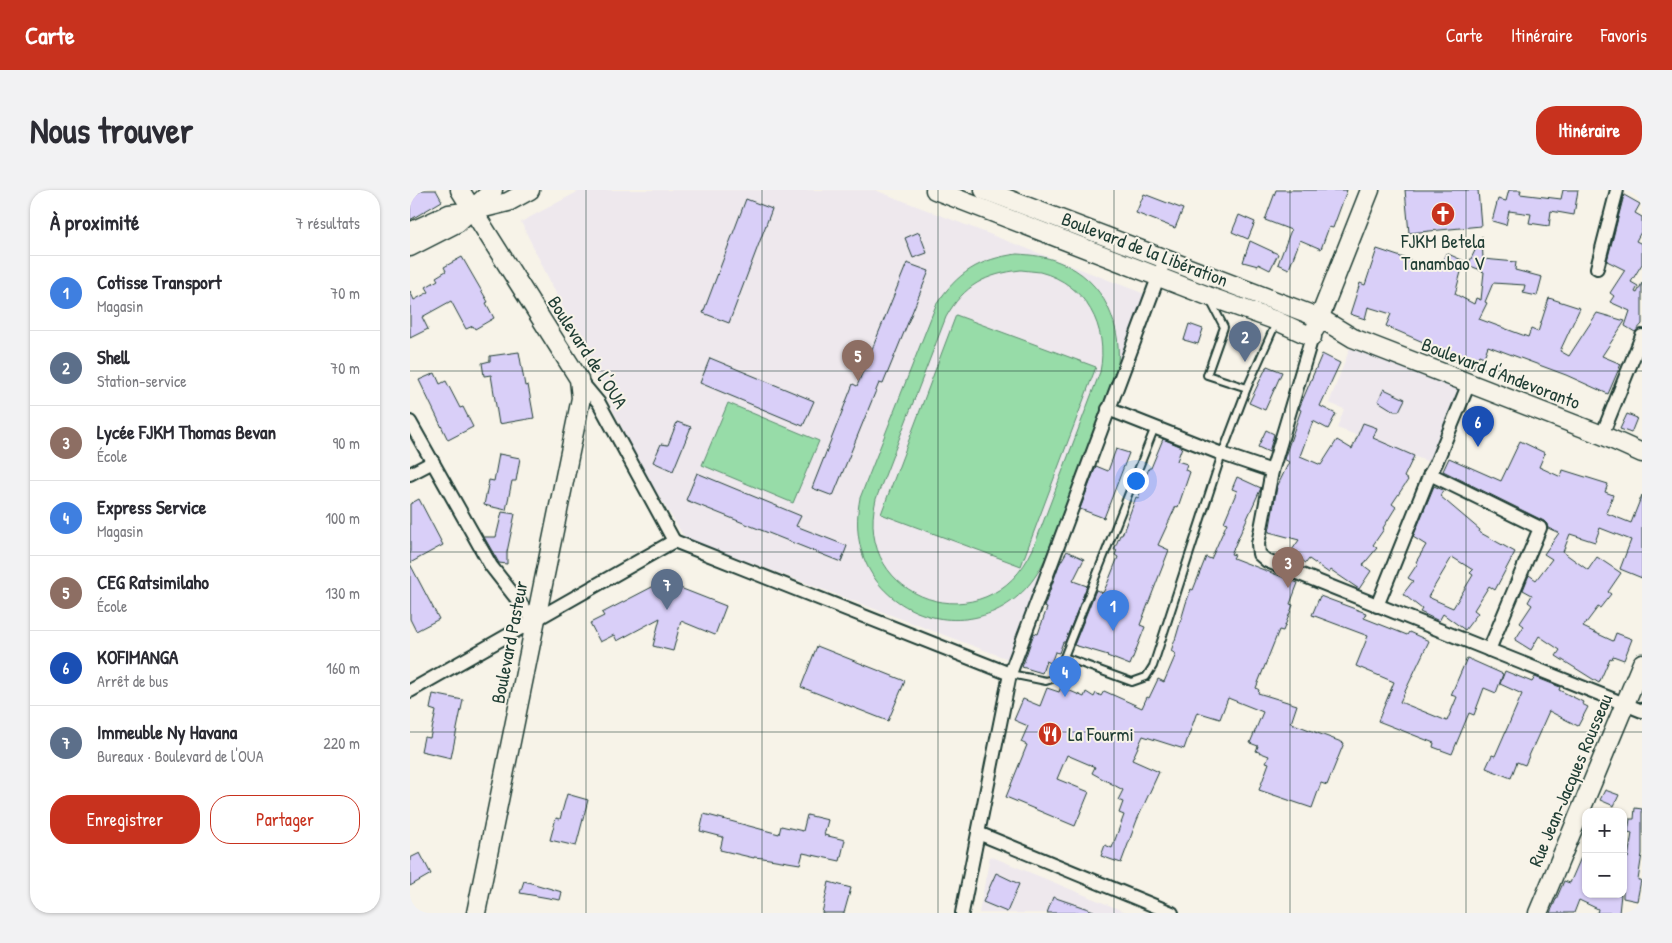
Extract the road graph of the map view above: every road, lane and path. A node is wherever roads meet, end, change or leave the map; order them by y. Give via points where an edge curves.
1 (460, 190) edge
2 (493, 190) edge
3 (530, 190) edge
4 (935, 190) edge
5 (984, 190) edge
6 (1370, 190) edge
7 (1618, 190) edge
8 (472, 211) junction
9 (410, 232) edge
10 (410, 247) edge
11 (1165, 259) junction
12 (1597, 268) dead end
13 (1158, 276) junction
14 (1208, 296) junction
15 (1320, 318) junction
16 (1277, 321) junction
17 (1344, 333) junction
18 (1642, 336) edge
19 (1312, 337) junction
20 (579, 379) junction
21 (1469, 383) junction
22 (1247, 388) junction
23 (1108, 409) junction
24 (410, 422) edge
25 (1155, 427) junction
26 (1602, 435) junction
27 (1642, 453) edge
28 (1222, 454) junction
29 (433, 462) junction
30 (1272, 471) junction
31 (410, 474) edge
32 (1430, 474) junction
33 (674, 541) junction
34 (1377, 606) junction
35 (534, 621) junction
36 (1489, 650) junction
37 (1064, 657) junction
38 (1642, 663) edge
39 (1010, 674) junction
40 (410, 691) edge
41 (1625, 706) junction
42 (1642, 711) edge
43 (978, 833) junction
44 (1540, 912) edge
45 (476, 913) edge
46 (962, 913) edge
47 (1172, 913) edge

1 - 8 main road, Boulevard de l'OUA
2 - 8 main road
3 - 8 main road via 508,202
4 - 13 main road, Boulevard de la Libération
5 - 11 main road, Boulevard de la Libération
6 - 15 main road
7 - 12 street
8 - 9 main road via 449,214
8 - 10 main road via 457,223
8 - 20 main road, Boulevard de l'OUA
11 - 13 street
11 - 15 main road, Boulevard de la Libération
13 - 14 main road, Boulevard de la Libération
13 - 23 street
14 - 16 main road, Boulevard de la Libération
14 - 22 lane via 1224,327 1207,375
15 - 17 main road, Boulevard d'Andevoranto
15 - 19 main road
16 - 19 main road, Boulevard de la Libération
16 - 22 lane
17 - 19 main road
17 - 21 main road, Boulevard d'Andevoranto
18 - 26 street
19 - 30 street
20 - 33 street, Boulevard de l'OUA via 599,403
20 - 35 main road, Boulevard Pasteur via 581,398
21 - 26 main road, Boulevard d'Andevoranto
21 - 32 street
22 - 28 lane
23 - 25 street
23 - 39 street
24 - 29 street
25 - 28 street
25 - 37 lane
26 - 27 main road, Boulevard d'Andevoranto
28 - 30 street
28 - 37 lane via 1153,666 1146,677 1132,682
29 - 31 street
29 - 35 street via 491,566
30 - 34 street via 1258,544 1259,554 1267,562
32 - 34 street
32 - 36 street via 1540,528
33 - 35 street
33 - 39 street
34 - 36 street
35 - 40 street
35 - 45 main road, Boulevard Pasteur
36 - 41 street
37 - 39 lane via 1055,678 1046,681
38 - 41 main road, Rue Jean-Jacques Rousseau
39 - 43 street
41 - 42 street
41 - 44 main road, Rue Jean-Jacques Rousseau
43 - 46 street
43 - 47 street

